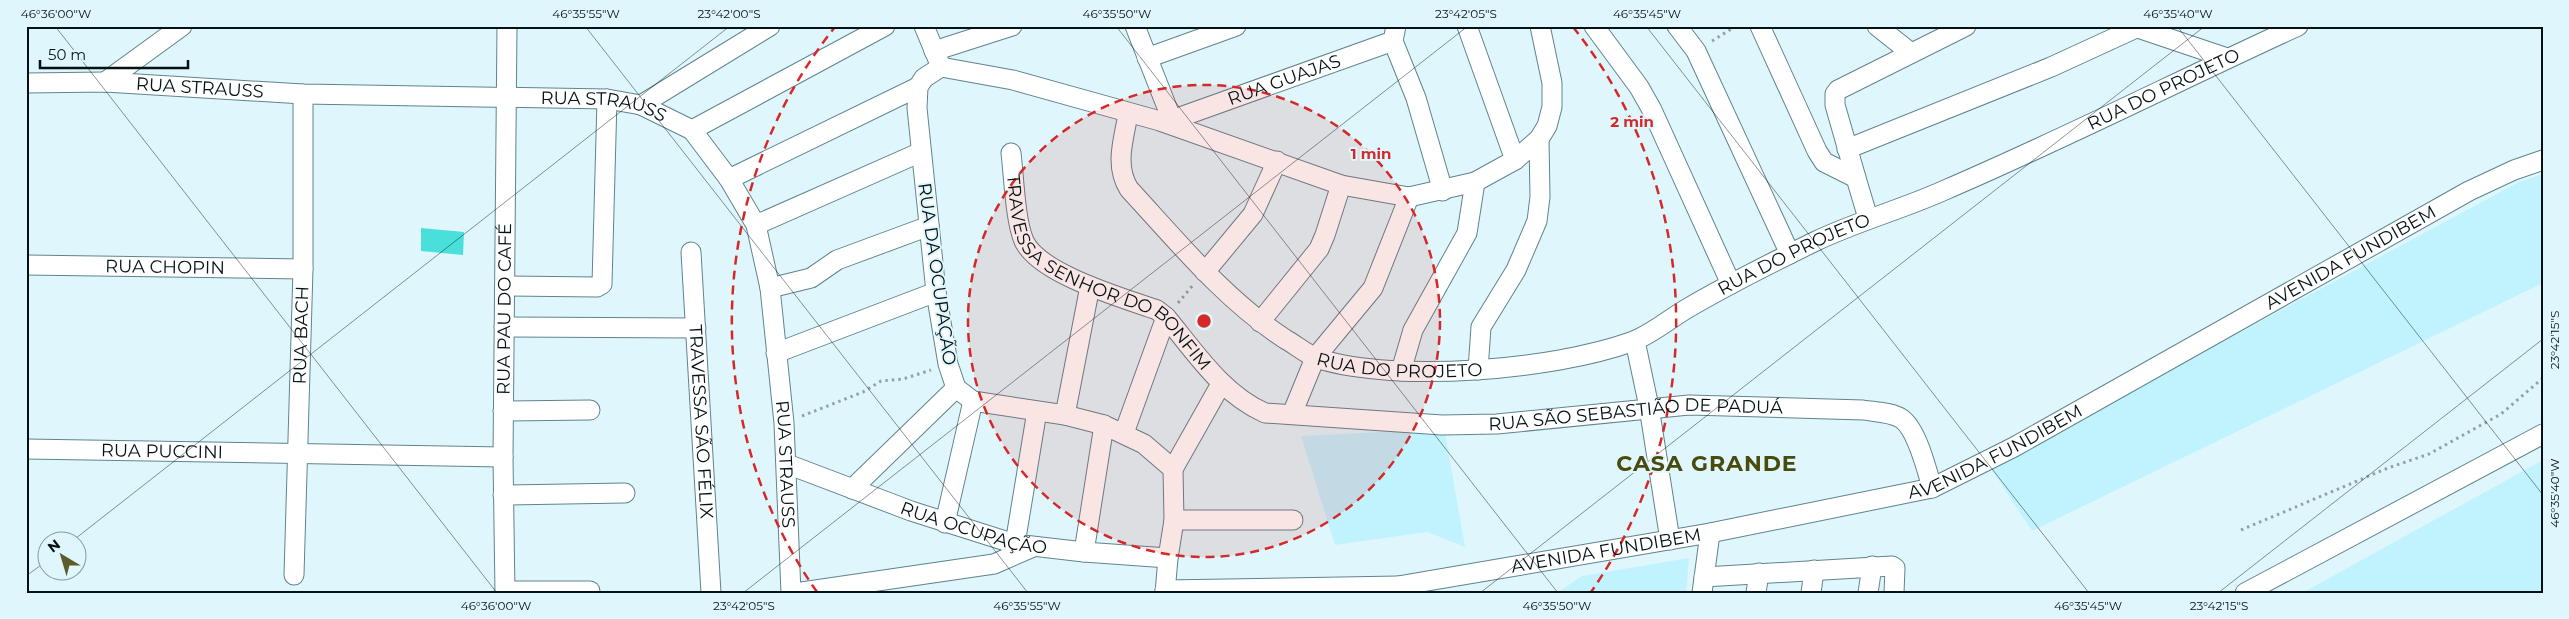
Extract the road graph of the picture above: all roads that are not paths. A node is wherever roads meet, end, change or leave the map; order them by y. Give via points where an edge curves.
1 (182, 26) edge
2 (506, 26) edge
3 (770, 26) edge
4 (884, 26) edge
5 (924, 26) edge
6 (1012, 26) edge
7 (1135, 26) edge
8 (1236, 26) edge
9 (1467, 26) edge
10 (1540, 26) edge
11 (1594, 26) edge
12 (1677, 26) edge
13 (1760, 26) edge
14 (1877, 26) edge
15 (1966, 26) edge
16 (2298, 26) edge
17 (2134, 27) edge
18 (1395, 34) edge
19 (1911, 53) junction
20 (1147, 58) junction
21 (2227, 58) junction
22 (937, 59) junction
23 (105, 82) junction
24 (26, 83) edge
25 (918, 88) junction
26 (303, 94) junction
27 (508, 98) junction
28 (607, 99) junction
29 (641, 105) junction
30 (1128, 114) junction
31 (1166, 120) junction
32 (692, 130) junction
33 (1539, 139) junction
34 (1847, 149) junction
35 (921, 152) junction
36 (1011, 154) dead end
37 (1515, 160) junction
38 (2543, 160) edge
39 (1277, 161) junction
40 (1856, 178) junction
41 (729, 179) junction
42 (1475, 182) junction
43 (1341, 185) junction
44 (1444, 191) junction
45 (1410, 197) junction
46 (1868, 218) junction
47 (756, 225) junction
48 (929, 226) junction
49 (691, 252) dead end
50 (1790, 254) junction
51 (26, 266) edge
52 (303, 269) junction
53 (1205, 272) junction
54 (1731, 284) junction
55 (505, 286) junction
56 (1090, 286) junction
57 (770, 288) junction
58 (936, 292) junction
59 (1166, 316) junction
60 (1260, 322) junction
61 (504, 327) junction
62 (696, 328) junction
63 (1635, 341) junction
64 (776, 353) junction
65 (1315, 358) junction
66 (1478, 370) junction
67 (1401, 371) junction
68 (1221, 384) junction
69 (956, 388) junction
70 (973, 401) junction
71 (1649, 408) junction
72 (590, 410) dead end
73 (503, 411) junction
74 (1037, 411) junction
75 (1292, 414) junction
76 (1065, 415) junction
77 (1104, 425) junction
78 (1124, 432) junction
79 (2543, 434) edge
80 (26, 449) edge
81 (298, 455) junction
82 (503, 457) junction
83 (787, 464) junction
84 (1174, 469) junction
85 (1932, 488) junction
86 (852, 489) junction
87 (625, 493) dead end
88 (503, 495) junction
89 (1174, 520) junction
90 (1293, 520) dead end
91 (945, 523) junction
92 (1710, 534) junction
93 (1670, 540) junction
94 (1015, 544) junction
95 (1034, 546) junction
96 (1084, 552) junction
97 (1168, 558) junction
98 (1872, 566) junction
99 (1814, 570) junction
100 (1759, 573) junction
101 (294, 575) dead end
102 (1703, 585) edge
103 (1398, 590) edge
104 (590, 591) dead end
105 (1165, 591) edge
106 (505, 592) edge
107 (711, 593) edge
108 (791, 593) edge
109 (795, 593) edge
110 (1756, 593) edge
111 (1811, 593) edge
112 (1868, 593) edge
113 (1894, 593) edge
114 (2246, 593) edge

1 - 23 street
2 - 27 street, RUA PAU DO CAFÉ
3 - 29 street
4 - 32 street
5 - 22 street
6 - 22 street
7 - 20 street
8 - 20 street
9 - 37 street
10 - 33 street via 1552,83 1552,107 1547,126
11 - 54 street via 1652,110
12 - 50 street via 1696,51
13 - 40 street via 1817,151 1824,162
14 - 19 street
15 - 19 street
16 - 21 street, RUA DO PROJETO
17 - 21 street
17 - 34 street via 2051,67
18 - 31 street, RUA GUAJAS
18 - 44 street
19 - 34 street via 1834,94
20 - 31 street
21 - 46 street, RUA DO PROJETO via 1943,192
22 - 25 street
22 - 30 street
23 - 24 street, RUA STRAUSS
23 - 26 street, RUA STRAUSS
25 - 35 street, RUA DA OCUPAÇÃO
25 - 41 street
26 - 27 street, RUA STRAUSS
26 - 52 street, RUA BACH
27 - 28 street, RUA STRAUSS
27 - 55 street, RUA PAU DO CAFÉ
28 - 29 street, RUA STRAUSS
28 - 55 street via 602,284 597,287
29 - 32 street, RUA STRAUSS
30 - 31 street
30 - 53 street, RUA DO PROJETO via 1120,166 1122,178
31 - 39 street
32 - 41 street, RUA STRAUSS
33 - 37 street
33 - 66 street via 1537,220 1516,270 1481,327
34 - 40 street
35 - 47 street
35 - 48 street, RUA DA OCUPAÇÃO
36 - 56 street, TRAVESSA SENHOR DO BONFIM via 1020,225 1030,250 1042,263
37 - 42 street
38 - 85 street, AVENIDA FUNDIBEM via 2468,191 2014,447
39 - 43 street
39 - 53 street via 1253,214
40 - 46 street
41 - 47 street, RUA STRAUSS
42 - 44 street
42 - 67 street via 1467,233 1413,330
43 - 45 street
43 - 60 street via 1319,249
44 - 45 street
45 - 65 street via 1373,288
46 - 50 street, RUA DO PROJETO
47 - 57 street, RUA STRAUSS
48 - 57 street via 842,258 811,278
48 - 58 street, RUA DA OCUPAÇÃO
49 - 62 street, TRAVESSA SÃO FÉLIX
50 - 54 street, RUA DO PROJETO
51 - 52 street, RUA CHOPIN
52 - 81 street, RUA BACH
53 - 60 street, RUA DO PROJETO
54 - 63 street, RUA DO PROJETO
55 - 61 street, RUA PAU DO CAFÉ
56 - 59 street, TRAVESSA SENHOR DO BONFIM
56 - 76 street
57 - 64 street, RUA STRAUSS
58 - 64 street
58 - 69 street, RUA DA OCUPAÇÃO via 948,364
59 - 68 street, TRAVESSA SENHOR DO BONFIM
59 - 78 street
60 - 65 street, RUA DO PROJETO
61 - 62 street
61 - 73 street, RUA PAU DO CAFÉ
62 - 107 street, TRAVESSA SÃO FÉLIX
63 - 66 street, RUA DO PROJETO via 1580,356
63 - 71 street
64 - 83 street, RUA STRAUSS
65 - 67 street, RUA DO PROJETO via 1351,366
65 - 75 street
66 - 67 street, RUA DO PROJETO
68 - 75 street, TRAVESSA SENHOR DO BONFIM via 1252,407 1265,412
68 - 84 street
69 - 70 street, RUA DA OCUPAÇÃO
69 - 86 street
70 - 74 street, RUA DA OCUPAÇÃO
70 - 91 street
71 - 75 street, RUA SÃO SEBASTIÃO DE PADUÁ via 1497,424 1452,425
71 - 85 street, RUA SÃO SEBASTIÃO DE PADUÁ via 1689,405 1883,412 1903,419 1920,447
71 - 93 street
72 - 73 street
73 - 82 street, RUA PAU DO CAFÉ
74 - 76 street, RUA DA OCUPAÇÃO
74 - 94 street
76 - 77 street, RUA DA OCUPAÇÃO
77 - 78 street, RUA DA OCUPAÇÃO
77 - 96 street
78 - 84 street, RUA DA OCUPAÇÃO
79 - 114 street
80 - 81 street, RUA PUCCINI
81 - 82 street, RUA PUCCINI
81 - 101 street, RUA BACH
82 - 88 street, RUA PAU DO CAFÉ
83 - 86 street, RUA OCUPAÇÃO
83 - 108 street, RUA STRAUSS
84 - 89 street
85 - 92 street, AVENIDA FUNDIBEM
86 - 91 street, RUA OCUPAÇÃO
87 - 88 street
88 - 106 street, RUA PAU DO CAFÉ
89 - 90 street
89 - 97 street
91 - 94 street, RUA OCUPAÇÃO
92 - 93 street, AVENIDA FUNDIBEM
92 - 102 street
93 - 103 street, AVENIDA FUNDIBEM
94 - 95 street, RUA OCUPAÇÃO
95 - 96 street, RUA OCUPAÇÃO
95 - 109 street via 994,564
96 - 97 street, RUA OCUPAÇÃO
97 - 105 street
98 - 99 street
98 - 112 street
98 - 113 street via 1894,567
99 - 100 street
99 - 111 street
100 - 102 street
100 - 110 street
103 - 105 street, AVENIDA FUNDIBEM
104 - 106 street

